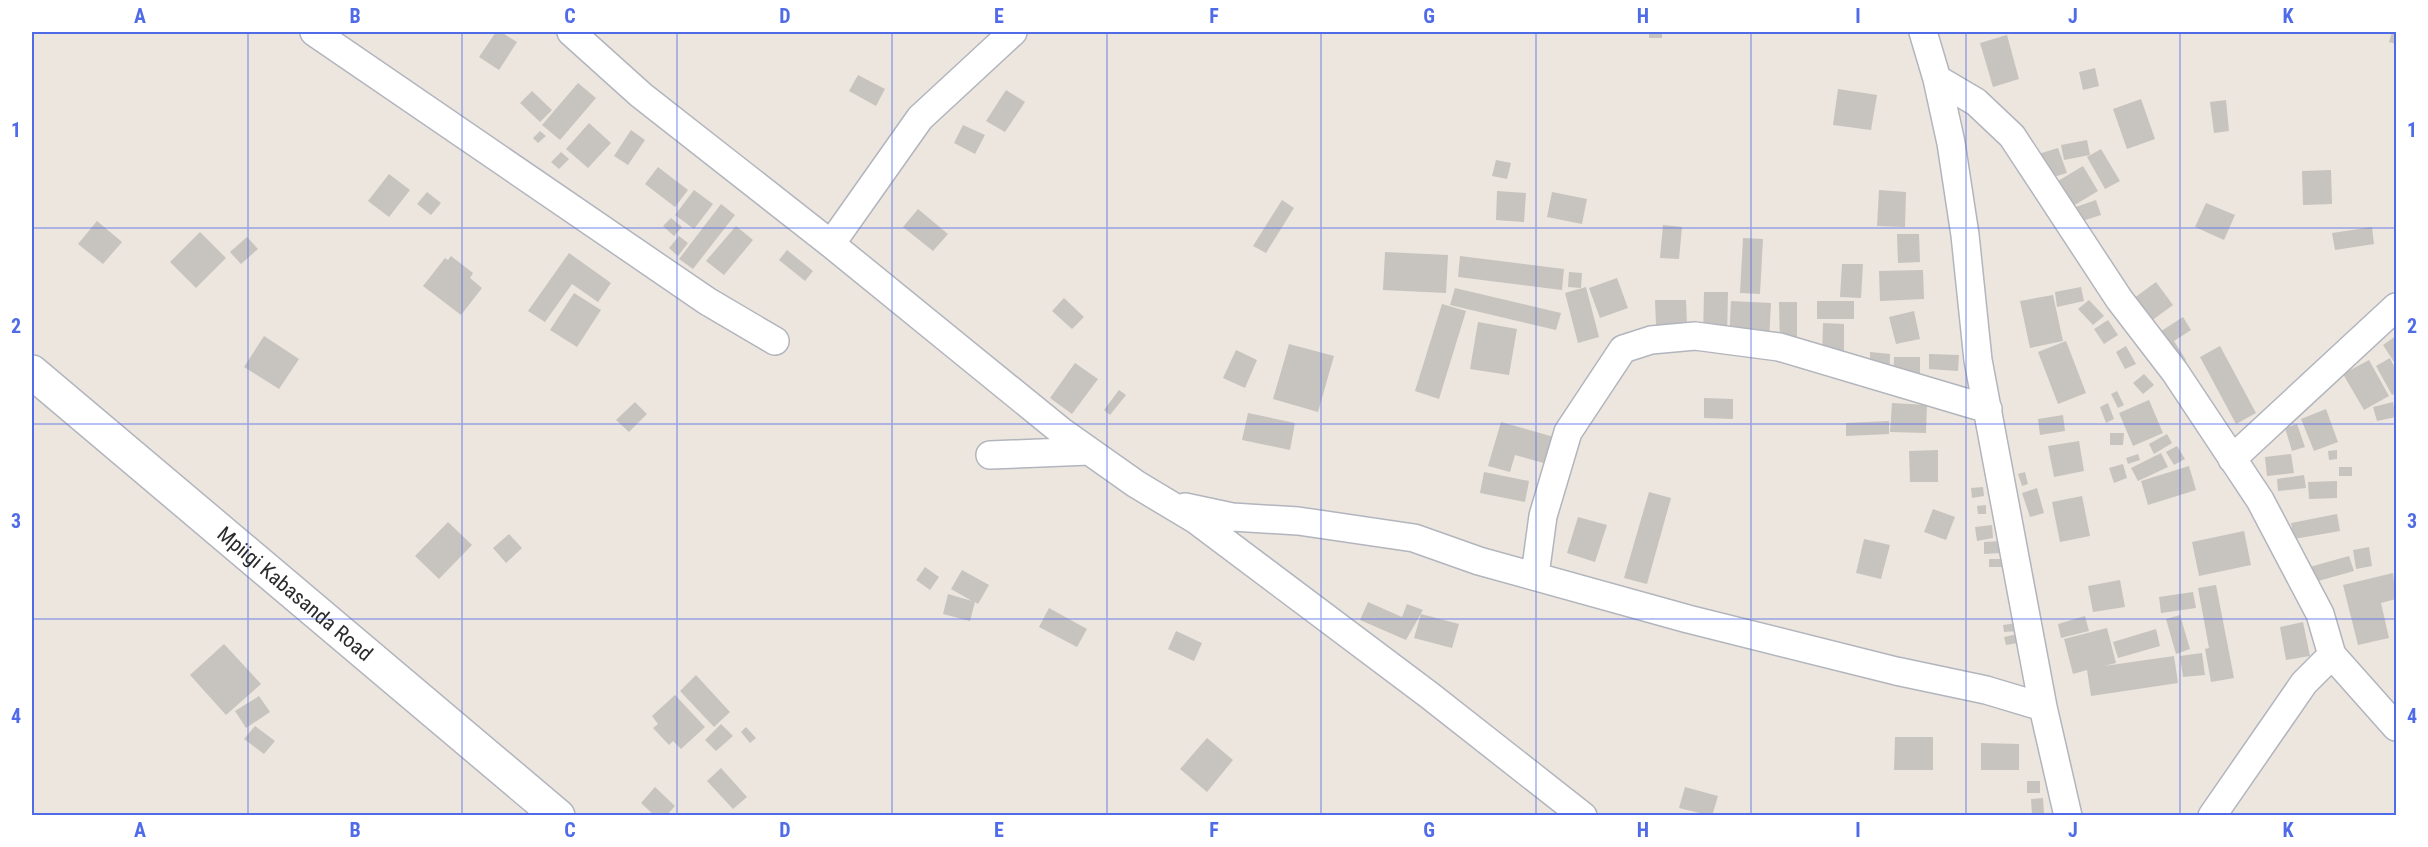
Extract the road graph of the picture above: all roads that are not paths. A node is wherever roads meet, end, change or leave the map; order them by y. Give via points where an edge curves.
1 (314, 32) edge
2 (571, 32) edge
3 (1013, 32) edge
4 (1923, 32) edge
5 (1937, 79) junction
6 (831, 244) junction
7 (2397, 307) edge
8 (775, 342) dead end
9 (32, 372) edge
10 (1988, 409) junction
11 (1089, 451) junction
12 (990, 455) dead end
13 (2232, 459) junction
14 (1172, 504) junction
15 (1535, 575) junction
16 (2332, 655) junction
17 (2043, 707) junction
18 (2397, 727) edge
19 (558, 816) edge
20 (1583, 816) edge
21 (2068, 816) edge
22 (2212, 816) edge

1 - 8 street via 707,301
2 - 6 street via 640,95
3 - 6 street via 920,118
4 - 5 street
5 - 10 street via 1951,143 1978,360
5 - 13 street via 1976,102 2012,136 2119,299 2175,372
6 - 11 street
7 - 13 street
9 - 19 main road, Mpiigi Kabasanda Road
10 - 15 street via 1779,347 1695,336 1651,340 1623,349 1568,432 1543,516
10 - 17 street
11 - 12 street
11 - 14 street
13 - 16 street via 2259,500 2320,614
14 - 15 street via 1232,518 1309,522 1414,538
14 - 20 street via 1411,681
15 - 17 street via 1688,619
16 - 18 street
16 - 22 street via 2304,683
17 - 21 street

